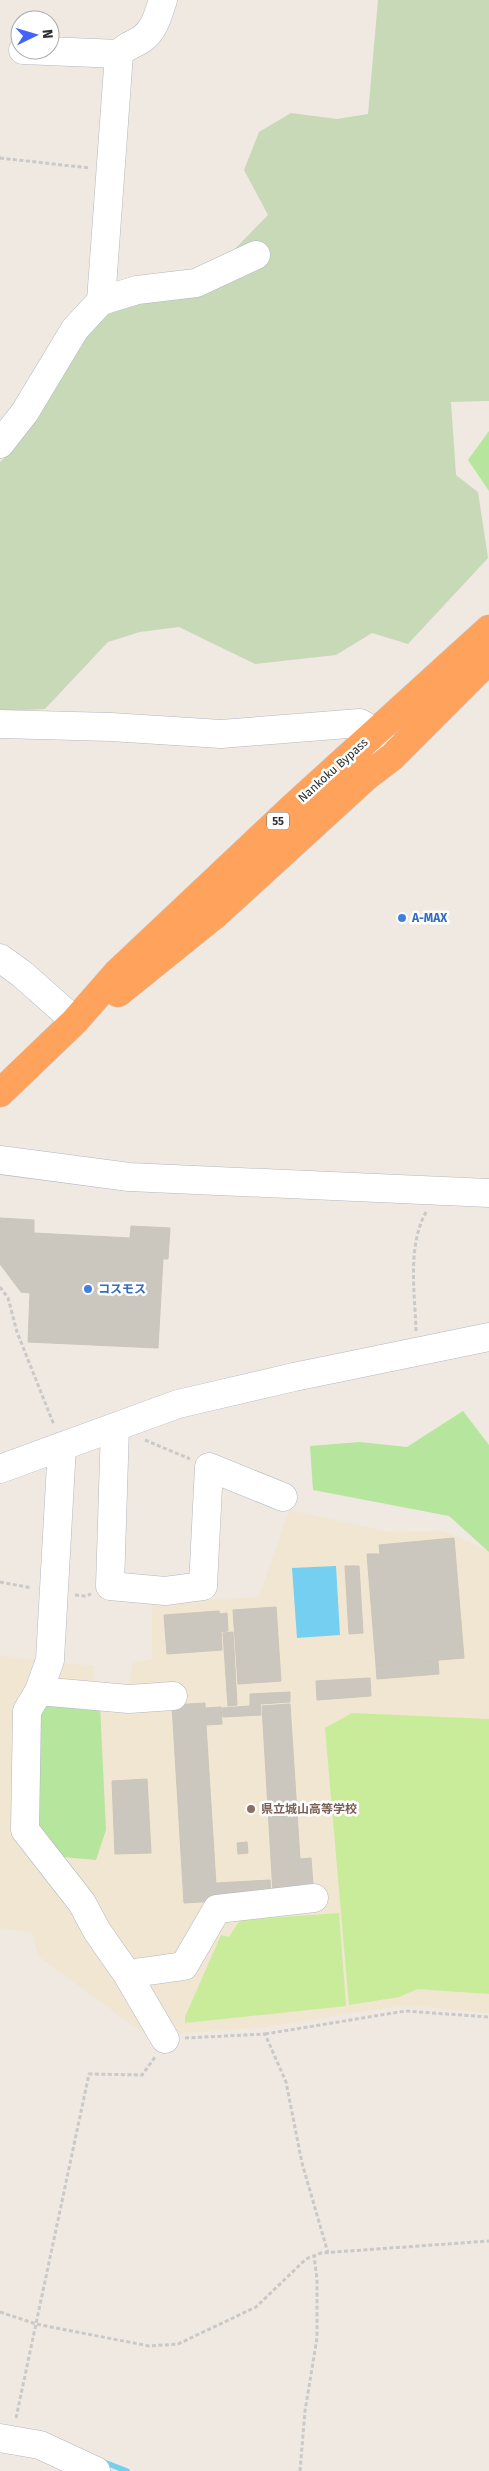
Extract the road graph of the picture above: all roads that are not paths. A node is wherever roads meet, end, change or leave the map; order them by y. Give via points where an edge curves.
1 (163, 0) edge
2 (60, 52) edge
3 (120, 54) junction
4 (256, 255) dead end
5 (101, 301) junction
6 (0, 444) edge
7 (489, 629) edge
8 (489, 660) edge
9 (0, 724) edge
10 (375, 732) junction
11 (392, 757) junction
12 (0, 958) edge
13 (75, 1021) junction
14 (0, 1093) edge
15 (0, 1160) edge
16 (489, 1193) edge
17 (489, 1337) edge
18 (115, 1427) junction
19 (62, 1446) junction
20 (0, 1469) edge
21 (283, 1497) dead end
22 (39, 1691) junction
23 (172, 1696) dead end
24 (314, 1898) dead end
25 (127, 1974) junction
26 (165, 2039) road end
27 (6, 2439) edge
28 (96, 2471) edge

1 - 3 street via 155,24
2 - 3 street
3 - 5 street
4 - 5 street via 196,283 137,290
5 - 6 street via 75,329 26,412
7 - 10 highway, Nankoku Bypass / 55
8 - 11 highway, Nankoku Bypass / 55
9 - 10 street via 221,734 360,723
10 - 11 street
10 - 13 highway, Nankoku Bypass / 55 via 118,973
11 - 13 highway, Nankoku Bypass / 55 via 216,914 128,987
12 - 13 street
13 - 14 highway, Nankoku Bypass / 55
15 - 16 street via 129,1177
17 - 18 street via 178,1404
18 - 19 street
18 - 21 street via 110,1586 165,1591 203,1586 209,1467
19 - 20 street
19 - 22 street via 50,1660
22 - 23 street via 128,1699
22 - 25 street via 27,1711 24,1830 82,1903 97,1932
24 - 25 street via 217,1910 184,1966
25 - 26 street
27 - 28 street via 40,2445

